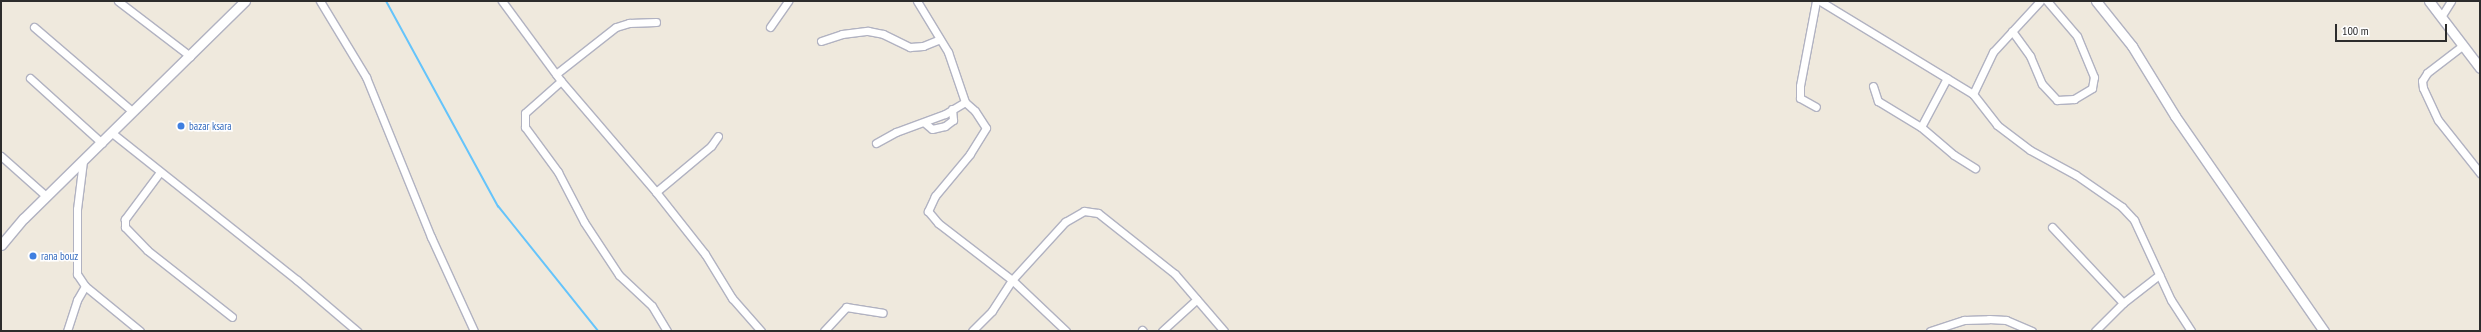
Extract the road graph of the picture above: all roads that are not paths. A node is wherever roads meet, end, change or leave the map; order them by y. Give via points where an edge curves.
1 (118, 1) edge
2 (245, 1) edge
3 (320, 1) edge
4 (502, 1) edge
5 (788, 1) edge
6 (917, 1) edge
7 (1816, 1) edge
8 (1820, 1) edge
9 (2040, 1) edge
10 (2047, 1) edge
11 (2096, 1) edge
12 (2429, 1) edge
13 (2451, 1) edge
14 (2441, 17) junction
15 (656, 22) dead end
16 (34, 27) dead end
17 (770, 27) dead end
18 (2012, 32) junction
19 (940, 39) junction
20 (821, 41) dead end
21 (2462, 46) junction
22 (190, 56) junction
23 (2480, 68) edge
24 (556, 74) junction
25 (30, 78) dead end
26 (1947, 78) junction
27 (561, 81) junction
28 (1873, 86) dead end
29 (1973, 94) junction
30 (965, 102) junction
31 (1816, 107) dead end
32 (952, 110) junction
33 (133, 112) junction
34 (925, 123) junction
35 (1921, 127) junction
36 (112, 133) junction
37 (718, 136) dead end
38 (102, 143) junction
39 (876, 143) dead end
40 (1, 156) edge
41 (83, 161) junction
42 (1976, 168) dead end
43 (160, 172) junction
44 (2480, 173) edge
45 (656, 192) junction
46 (46, 196) junction
47 (2052, 227) dead end
48 (1, 245) edge
49 (2159, 275) junction
50 (1012, 280) junction
51 (85, 286) junction
52 (1197, 299) junction
53 (2123, 303) junction
54 (883, 313) dead end
55 (232, 318) dead end
56 (67, 331) edge
57 (140, 331) edge
58 (357, 331) edge
59 (474, 331) edge
60 (667, 331) edge
61 (762, 331) edge
62 (824, 331) edge
63 (972, 331) edge
64 (1066, 331) edge
65 (1162, 331) edge
66 (1224, 331) edge
67 (1930, 331) edge
68 (2032, 331) edge
69 (2095, 331) edge
70 (2192, 331) edge
71 (2324, 331) edge

1 - 22 street
2 - 22 street
3 - 59 street via 366,77 430,237
4 - 24 street
5 - 17 street
6 - 19 street
7 - 31 street via 1800,86 1800,98
8 - 26 street
9 - 18 street
10 - 18 street via 2077,36 2094,77 2092,88 2074,99 2057,100 2042,84 2030,56
11 - 71 street via 2132,46 2175,116
12 - 14 street
13 - 14 street
14 - 21 street
15 - 24 street via 616,26
16 - 33 street
18 - 29 street via 1993,52
19 - 20 street via 923,46 910,47 883,34 868,31 842,34
19 - 30 street via 948,52
21 - 23 street
21 - 44 street via 2427,73 2422,81 2438,120
22 - 33 street
24 - 27 street
25 - 38 street
26 - 29 street
26 - 35 street
27 - 45 street
27 - 60 street via 526,113 525,127 558,172 584,222 619,275 652,306
28 - 35 street via 1878,101
29 - 49 street via 1997,126 2030,150 2076,175 2128,212
30 - 32 street
30 - 50 street via 975,111 986,128 970,154 935,196 928,211 938,223
32 - 34 street
32 - 34 street via 953,120 945,126 932,129
33 - 36 street
34 - 39 street via 896,132
35 - 42 street via 1954,155
36 - 38 street
36 - 43 street
37 - 45 street via 711,146
38 - 41 street
40 - 46 street
41 - 46 street
41 - 51 street via 75,251 77,274
43 - 55 street via 125,219 125,227 147,250
43 - 58 street via 297,280
45 - 61 street via 704,254 732,298
46 - 48 street
47 - 53 street
49 - 53 street
49 - 70 street via 2182,319
50 - 52 street via 1065,222 1084,211 1098,213 1138,243 1175,274
50 - 63 street via 992,312
50 - 64 street
51 - 56 street via 77,300
51 - 57 street
52 - 65 street
52 - 66 street
53 - 69 street
54 - 62 street via 846,308
67 - 68 street via 1964,320 1989,319 2006,320

